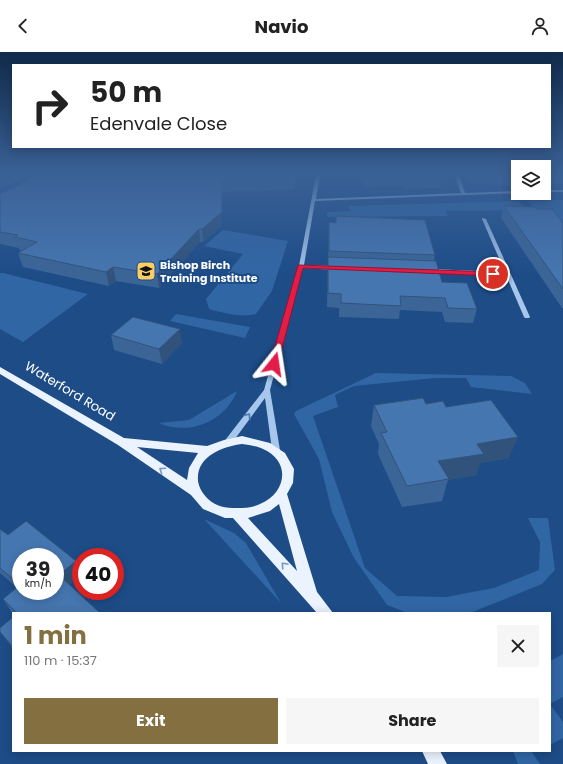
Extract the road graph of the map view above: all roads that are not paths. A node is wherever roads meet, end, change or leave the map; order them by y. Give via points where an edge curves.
1 (313, 208) edge
2 (484, 219) dead end
3 (301, 266) junction
4 (343, 268) edge
5 (422, 271) edge
6 (508, 274) junction
7 (527, 316) dead end
8 (0, 370) edge
9 (267, 390) junction
10 (229, 441) junction
11 (122, 442) junction
12 (209, 450) junction
13 (276, 450) junction
14 (194, 491) junction
15 (282, 495) junction
16 (237, 514) junction
17 (310, 594) junction
18 (325, 612) edge
19 (431, 752) edge
20 (438, 764) edge

1 - 3 street
2 - 6 street
3 - 4 street
3 - 9 street
5 - 6 street
6 - 7 street
8 - 11 main road, Waterford Road
10 -> 9 street
9 - 13 street
10 - 12 main road
10 - 13 main road via 255,441
11 - 12 main road, Waterford Road
14 -> 11 main road, Waterford Road
12 - 14 main road via 199,458 193,469 191,480
13 - 15 main road via 285,460 289,471 288,483
14 - 16 main road via 200,501 210,508
15 - 16 main road via 260,510
15 - 17 main road
17 -> 16 main road
17 - 18 main road
19 - 20 main road

